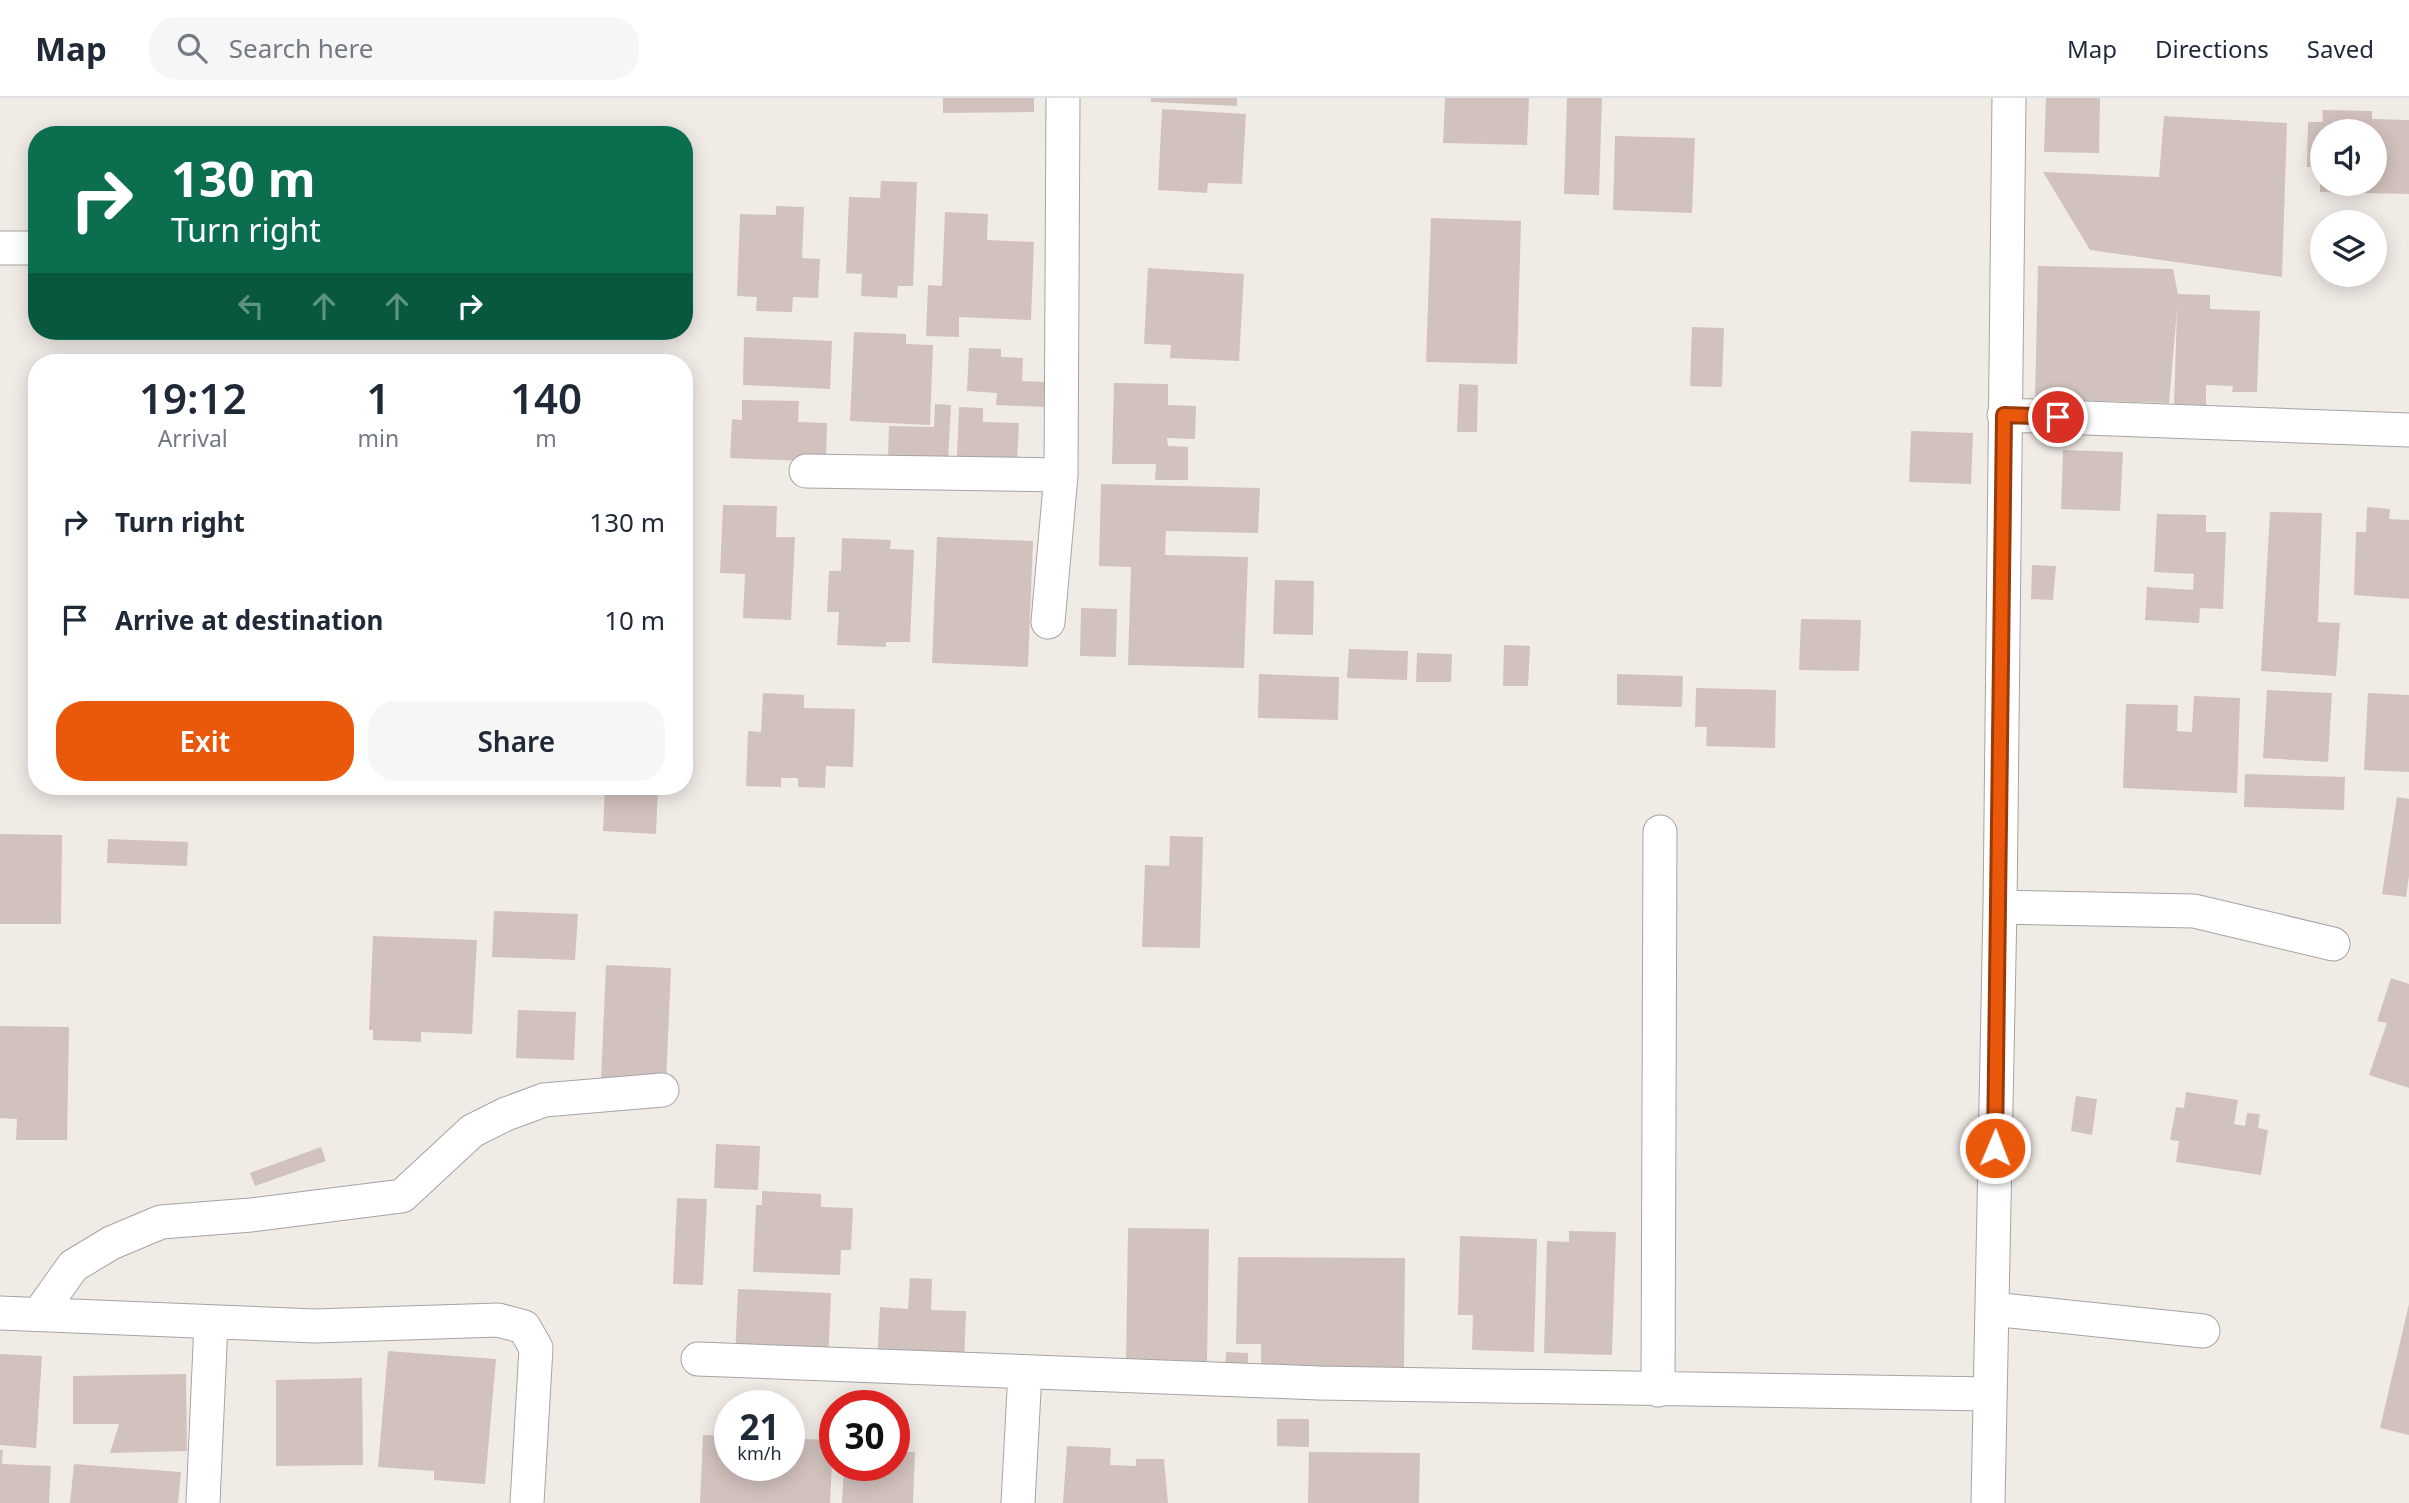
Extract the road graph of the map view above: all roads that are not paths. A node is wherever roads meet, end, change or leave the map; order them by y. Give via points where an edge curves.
1 (1063, 98) edge
2 (2009, 98) edge
3 (0, 248) edge
4 (28, 248) edge
5 (2004, 415) junction
6 (2409, 430) edge
7 (806, 471) dead end
8 (1060, 475) junction
9 (1048, 622) dead end
10 (1660, 832) dead end
11 (2000, 907) junction
12 (2333, 944) dead end
13 (662, 1090) dead end
14 (1992, 1309) junction
15 (0, 1313) edge
16 (39, 1314) junction
17 (211, 1323) junction
18 (2203, 1331) dead end
19 (698, 1359) dead end
20 (1025, 1372) junction
21 (1658, 1390) junction
22 (1990, 1394) junction
23 (203, 1503) edge
24 (527, 1503) edge
25 (1018, 1503) edge
26 (1988, 1503) edge

1 - 8 street
2 - 5 street
3 - 4 street
5 - 6 street
5 - 11 street
7 - 8 street
8 - 9 street
10 - 21 street
11 - 12 street via 2194,911
11 - 14 street
13 - 16 street via 544,1100 506,1114 472,1132 402,1196 161,1222 111,1243 73,1266
14 - 18 street
14 - 22 street
15 - 16 street
16 - 17 street
17 - 23 street
17 - 24 street via 315,1326 498,1320 524,1327 536,1348
19 - 20 street
20 - 21 street
20 - 25 street
21 - 22 street
22 - 26 street

